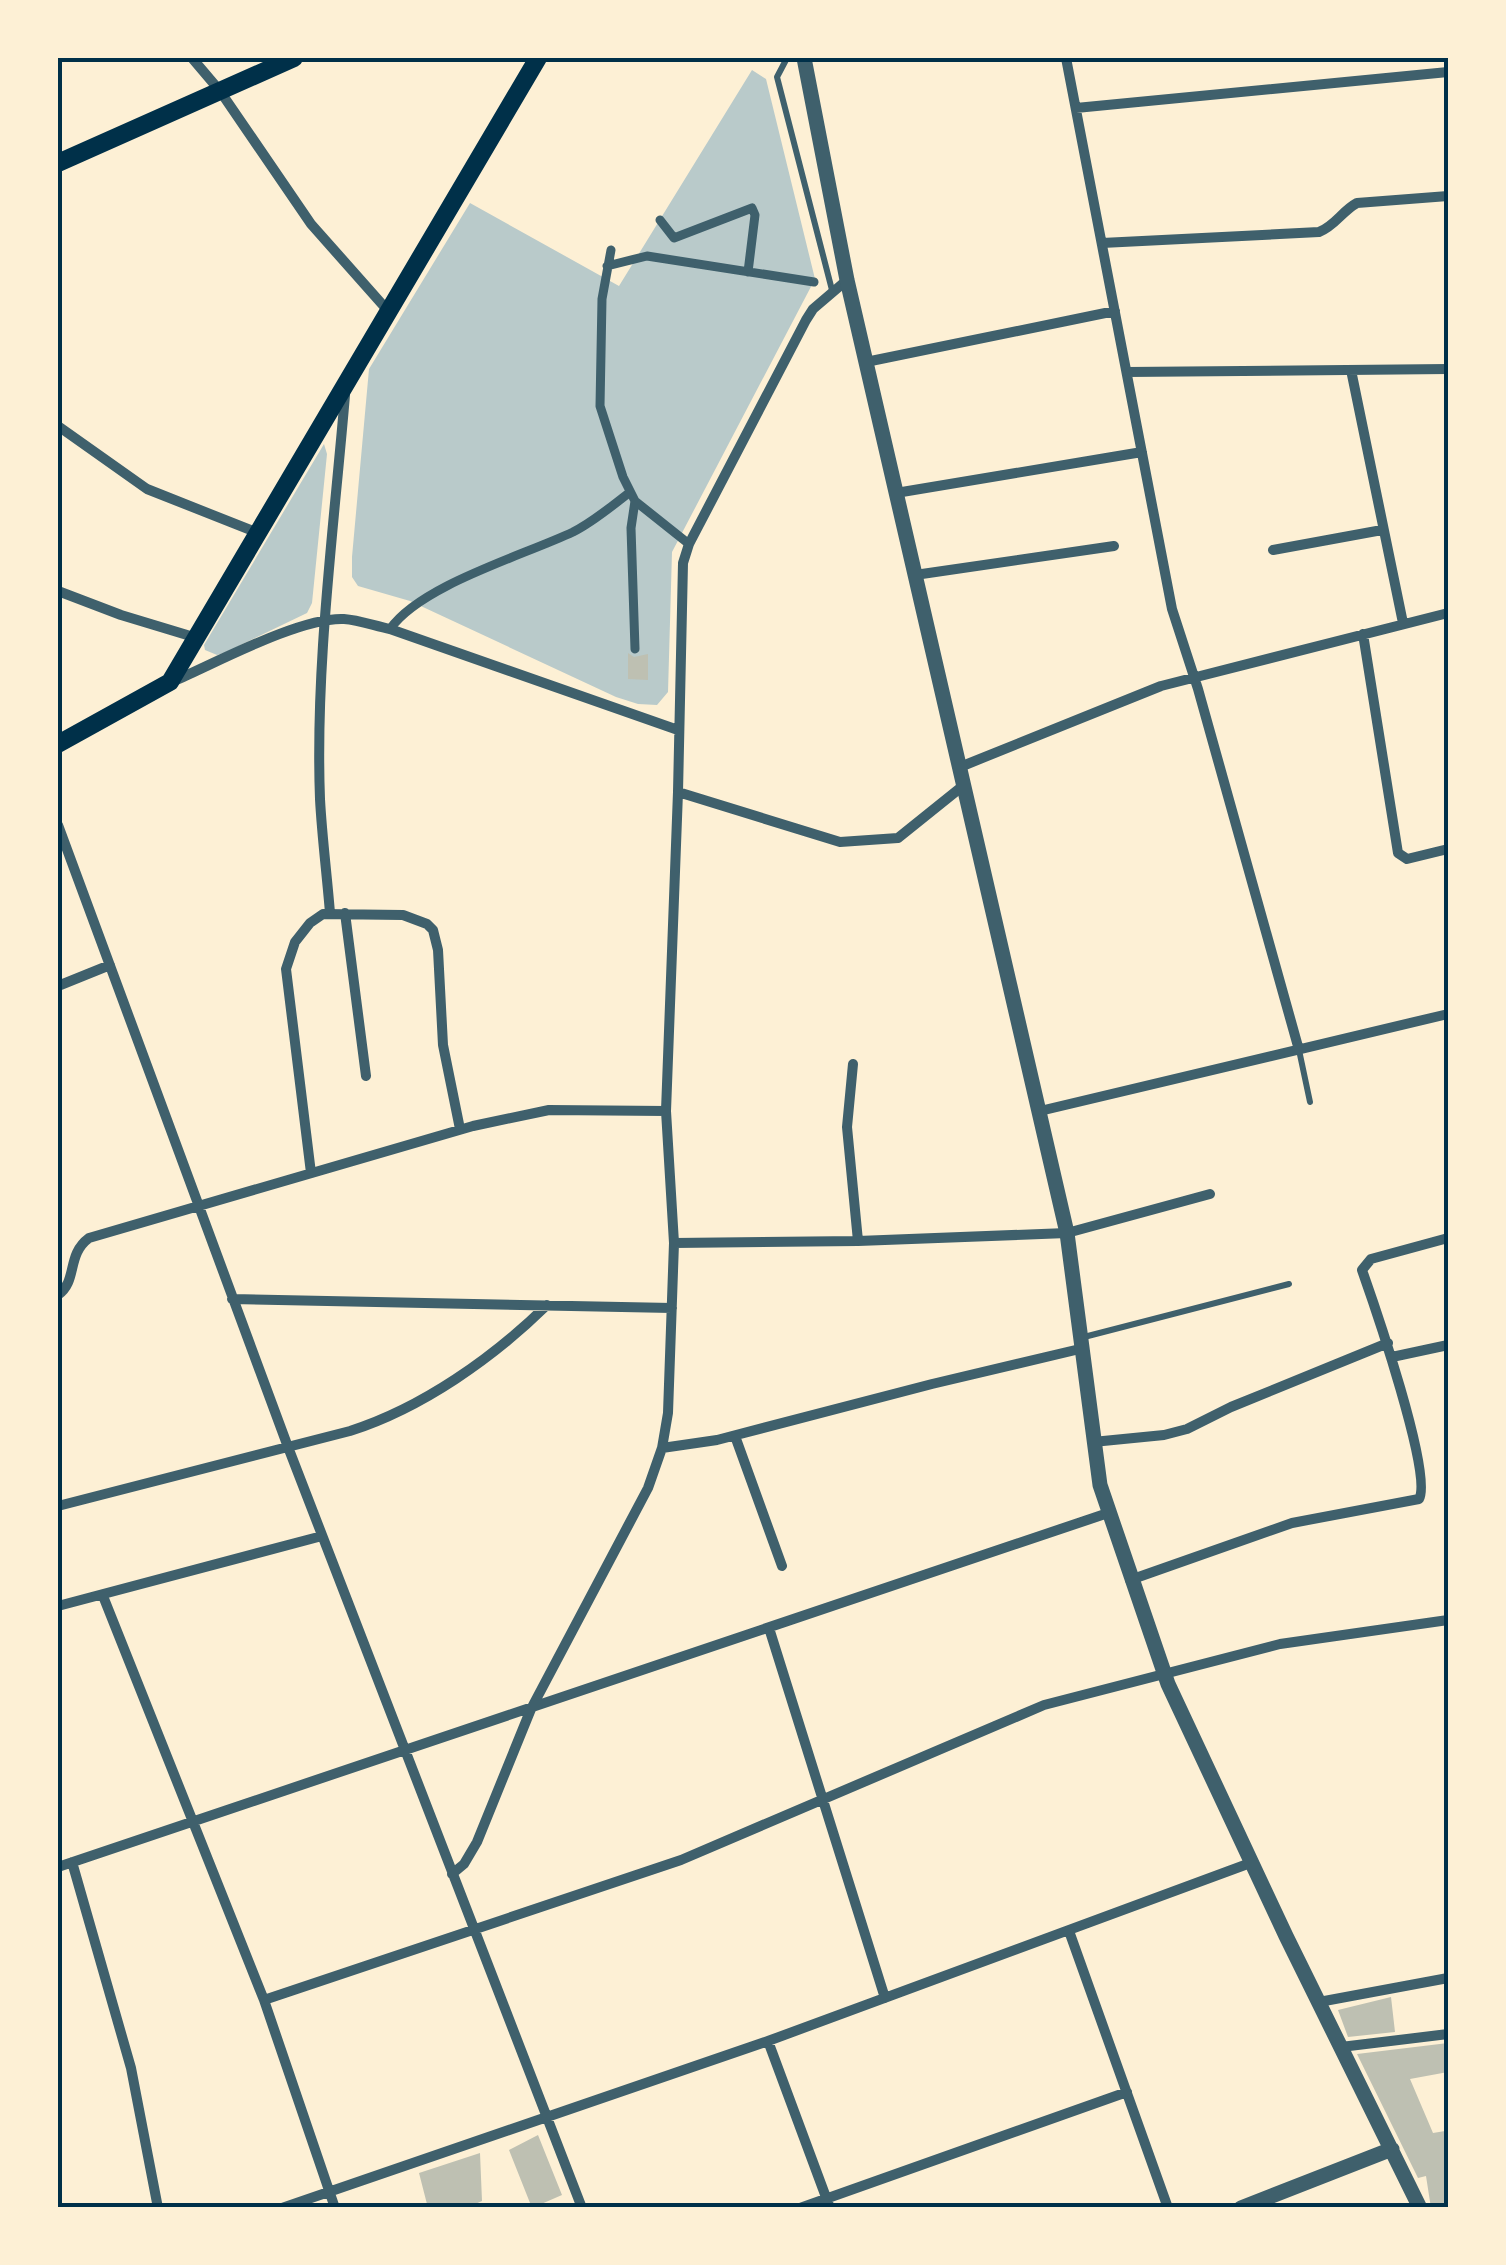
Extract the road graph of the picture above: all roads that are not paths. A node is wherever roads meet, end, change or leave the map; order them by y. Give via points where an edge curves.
1 (192, 58) edge
2 (294, 58) edge
3 (538, 58) edge
4 (786, 58) edge
5 (804, 58) edge
6 (1066, 58) edge
7 (1448, 72) edge
8 (220, 90) junction
9 (1076, 108) junction
10 (58, 163) edge
11 (1448, 196) edge
12 (660, 220) dead end
13 (1102, 244) junction
14 (610, 250) dead end
15 (607, 266) junction
16 (748, 272) junction
17 (848, 280) junction
18 (814, 282) dead end
19 (832, 290) junction
20 (1115, 311) junction
21 (390, 313) junction
22 (866, 362) junction
23 (1448, 369) edge
24 (1351, 370) junction
25 (1127, 372) junction
26 (345, 388) junction
27 (58, 426) edge
28 (1142, 452) junction
29 (896, 493) junction
30 (632, 497) junction
31 (1382, 530) junction
32 (259, 534) junction
33 (689, 544) junction
34 (1114, 546) dead end
35 (1274, 550) dead end
36 (916, 575) junction
37 (58, 591) edge
38 (1448, 612) edge
39 (326, 620) junction
40 (1403, 623) junction
41 (390, 629) junction
42 (1363, 634) junction
43 (197, 638) junction
44 (635, 649) dead end
45 (1194, 677) junction
46 (170, 682) junction
47 (678, 730) junction
48 (58, 744) edge
49 (960, 767) junction
50 (964, 786) junction
51 (678, 792) junction
52 (58, 825) edge
53 (1448, 850) edge
54 (330, 913) junction
55 (345, 913) junction
56 (110, 965) junction
57 (58, 986) edge
58 (1448, 1014) edge
59 (1298, 1050) junction
60 (853, 1064) dead end
61 (366, 1076) dead end
62 (1310, 1102) dead end
63 (1040, 1110) junction
64 (666, 1111) junction
65 (460, 1129) junction
66 (310, 1172) junction
67 (1210, 1194) dead end
68 (198, 1205) junction
69 (1067, 1234) junction
70 (1448, 1238) edge
71 (858, 1241) junction
72 (674, 1242) junction
73 (1290, 1284) dead end
74 (58, 1295) edge
75 (232, 1300) junction
76 (547, 1305) junction
77 (672, 1308) junction
78 (1083, 1343) junction
79 (1388, 1344) junction
80 (1448, 1344) edge
81 (1392, 1357) junction
82 (735, 1436) junction
83 (1093, 1442) junction
84 (288, 1447) junction
85 (662, 1448) junction
86 (58, 1506) edge
87 (1108, 1512) junction
88 (322, 1536) junction
89 (782, 1566) dead end
90 (1130, 1580) junction
91 (103, 1596) junction
92 (58, 1606) edge
93 (1448, 1620) edge
94 (769, 1628) junction
95 (1163, 1672) junction
96 (530, 1709) junction
97 (404, 1752) junction
98 (822, 1803) junction
99 (192, 1824) junction
100 (72, 1862) junction
101 (1252, 1862) junction
102 (58, 1866) edge
103 (452, 1874) junction
104 (475, 1931) junction
105 (1069, 1931) junction
106 (1448, 1978) edge
107 (886, 1998) junction
108 (264, 2000) junction
109 (1319, 2002) junction
110 (1448, 2034) edge
111 (768, 2041) junction
112 (1341, 2047) junction
113 (1128, 2092) junction
114 (548, 2119) junction
115 (1392, 2150) junction
116 (329, 2192) junction
117 (828, 2203) edge
118 (158, 2208) edge
119 (282, 2208) edge
120 (334, 2208) edge
121 (582, 2208) edge
122 (800, 2208) edge
123 (1168, 2208) edge
124 (1241, 2208) edge
125 (1420, 2208) edge

1 - 8 street
2 - 8 main road
3 - 21 main road
4 - 19 lane via 777,76
5 - 17 street
6 - 9 street
7 - 9 street
8 - 10 main road
8 - 21 street via 291,197
9 - 13 street
11 - 13 street via 1357,203 1318,232
12 - 16 street via 674,238 752,208
13 - 20 street
14 - 15 street
15 - 16 street via 647,256
15 - 30 street via 600,406
16 - 18 street
17 - 19 street
17 - 22 street
19 - 33 street via 806,320
20 - 22 street
20 - 25 street
21 - 26 main road
22 - 29 street
23 - 24 street
24 - 25 street
24 - 31 street
25 - 28 street
26 - 32 main road
26 - 39 street
27 - 32 street via 148,489
28 - 29 street
28 - 45 street via 1172,609
29 - 36 street
30 - 33 street
30 - 41 street via 578,530 425,596
30 - 44 street
31 - 35 street
31 - 40 street
32 - 43 main road
33 - 47 street via 680,599
34 - 36 street
36 - 49 street
37 - 43 street
38 - 40 street
39 - 41 street
39 - 46 street
39 - 54 street via 320,798
40 - 42 street
41 - 47 street
42 - 45 street
42 - 53 street via 1398,853 1407,859
43 - 46 main road
45 - 49 street
45 - 59 street
46 - 48 main road
47 - 51 street
49 - 50 street
50 - 51 street via 898,838 840,842
50 - 63 street
51 - 64 street
52 - 56 street
54 - 55 street
54 - 66 street via 305,928 286,969
55 - 61 street
55 - 65 street via 415,917 433,930 442,1045
56 - 57 street
56 - 68 street
58 - 59 street
59 - 62 lane
59 - 63 street
60 - 71 street via 847,1127
63 - 69 street
64 - 65 street via 549,1110
64 - 72 street
65 - 66 street
66 - 68 street
67 - 69 street
68 - 74 street via 89,1238 75,1251 68,1286
68 - 75 street
69 - 71 street
69 - 78 street
70 - 79 street via 1371,1258 1362,1270
71 - 72 street
72 - 77 street
73 - 78 lane
75 - 76 street
75 - 84 street
76 - 77 street
76 - 84 street via 412,1406
77 - 85 street
78 - 82 street
78 - 83 street
79 - 81 street
79 - 83 street via 1188,1429
80 - 81 street
81 - 90 street via 1424,1490 1420,1499 1292,1523
82 - 85 street
82 - 89 street
83 - 87 street
84 - 86 street
84 - 88 street
85 - 96 street via 648,1488
87 - 90 street
87 - 94 street
88 - 91 street
88 - 97 street
90 - 95 street
91 - 92 street
91 - 99 street
93 - 95 street via 1280,1644
94 - 96 street
94 - 98 street
95 - 98 street via 1044,1705
95 - 101 street
96 - 97 street
96 - 103 street via 477,1842
97 - 99 street
97 - 103 street
98 - 104 street via 699,1854
98 - 107 street
99 - 100 street
99 - 108 street
100 - 102 street
100 - 118 street via 130,2068
101 - 105 street
101 - 109 street
103 - 104 street
104 - 108 street
104 - 114 street
105 - 107 street
105 - 113 street
106 - 109 street
107 - 111 street
108 - 116 street
109 - 112 street
110 - 112 street
111 - 114 street
111 - 117 street
112 - 115 street
113 - 117 street
113 - 123 street
114 - 116 street
114 - 121 street
115 - 124 street
115 - 125 street
116 - 119 street
116 - 120 street
117 - 122 street

